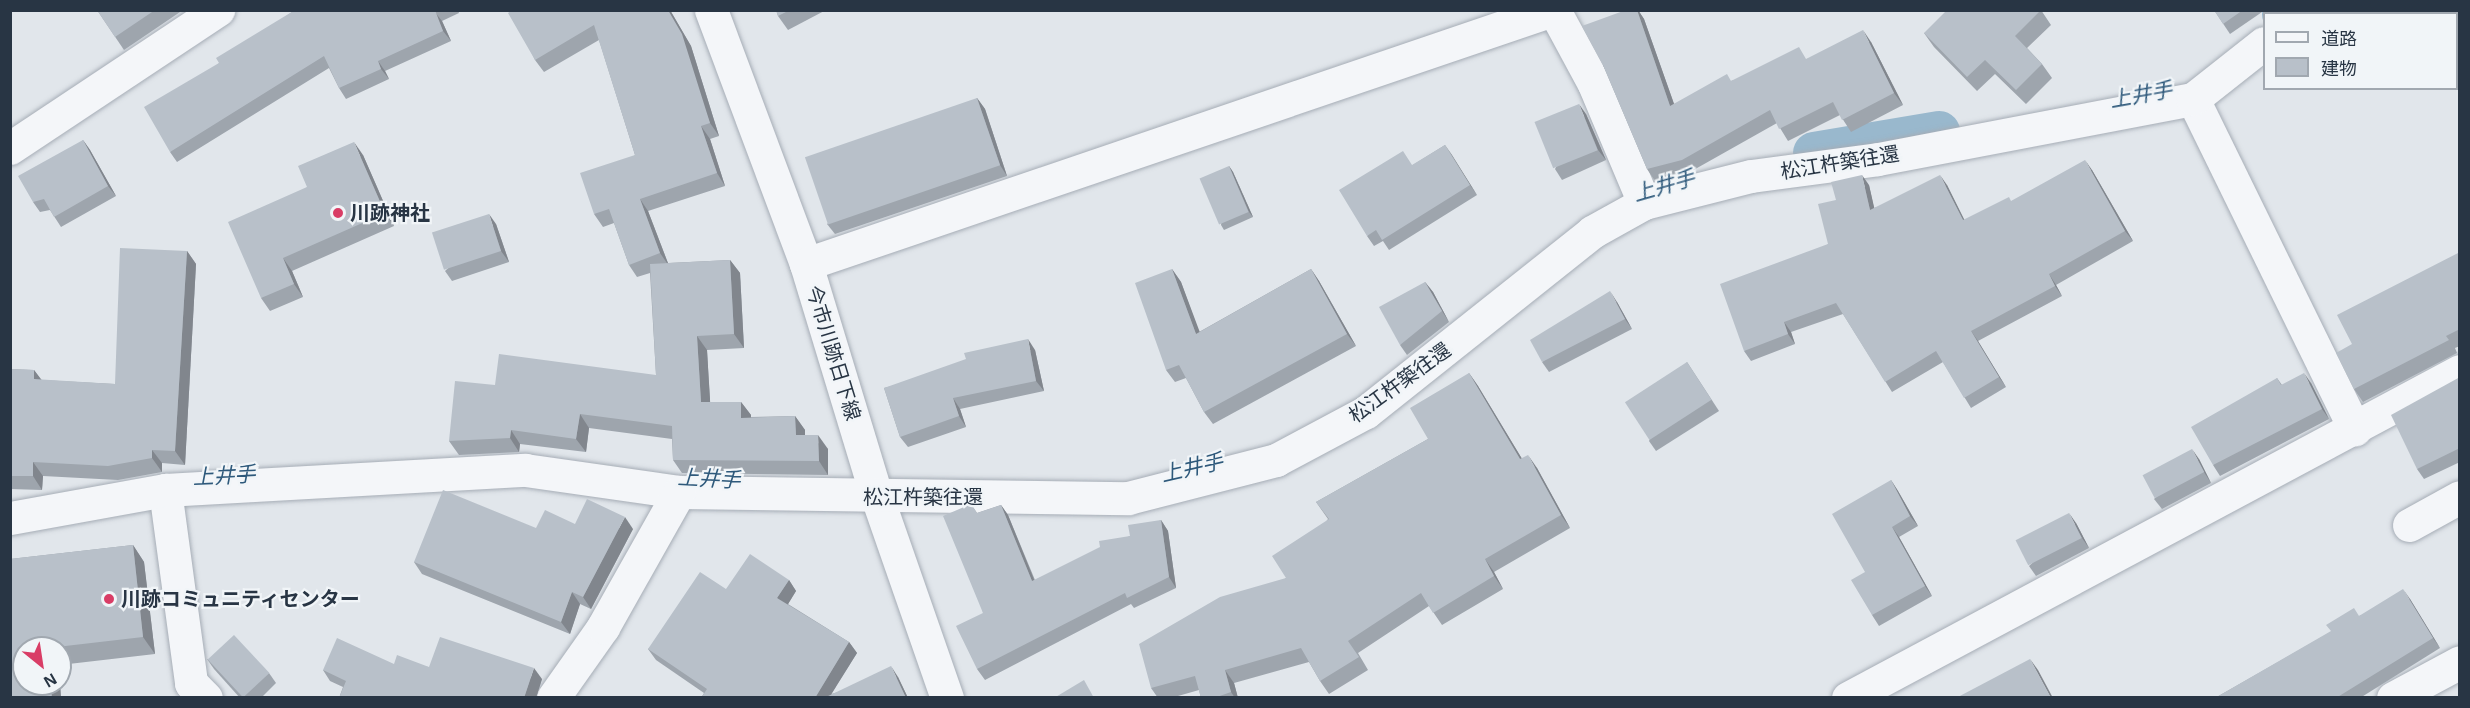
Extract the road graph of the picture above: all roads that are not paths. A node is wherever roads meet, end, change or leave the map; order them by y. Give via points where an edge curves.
1 (218, 10) edge
2 (711, 10) edge
3 (1553, 10) edge
4 (2263, 45) edge
5 (2193, 99) junction
6 (10, 148) edge
7 (1644, 203) junction
8 (806, 264) junction
9 (2460, 371) edge
10 (2355, 429) junction
11 (165, 490) junction
12 (679, 492) junction
13 (877, 497) junction
14 (2460, 497) edge
15 (10, 518) edge
16 (2409, 525) dead end
17 (2460, 662) edge
18 (206, 698) edge
19 (552, 698) edge
20 (947, 698) edge
21 (1848, 698) edge
22 (2393, 698) edge

1 - 6 street
2 - 8 street, 今市川跡日下線
3 - 7 street via 1594,84
3 - 8 street
4 - 5 street, 松江杵築往還
5 - 7 street, 松江杵築往還 via 1878,159 1751,176
5 - 10 street
7 - 13 street, 松江杵築往還 via 1592,232 1366,412 1276,460 1128,498
8 - 13 street, 今市川跡日下線
9 - 10 street
10 - 21 street
11 - 12 street, 松江杵築往還 via 525,470
11 - 15 street, 松江杵築往還
11 - 18 street via 192,683
12 - 13 street, 松江杵築往還
12 - 19 street via 603,627
13 - 20 street, 今市川跡日下線
14 - 16 street
17 - 22 street

